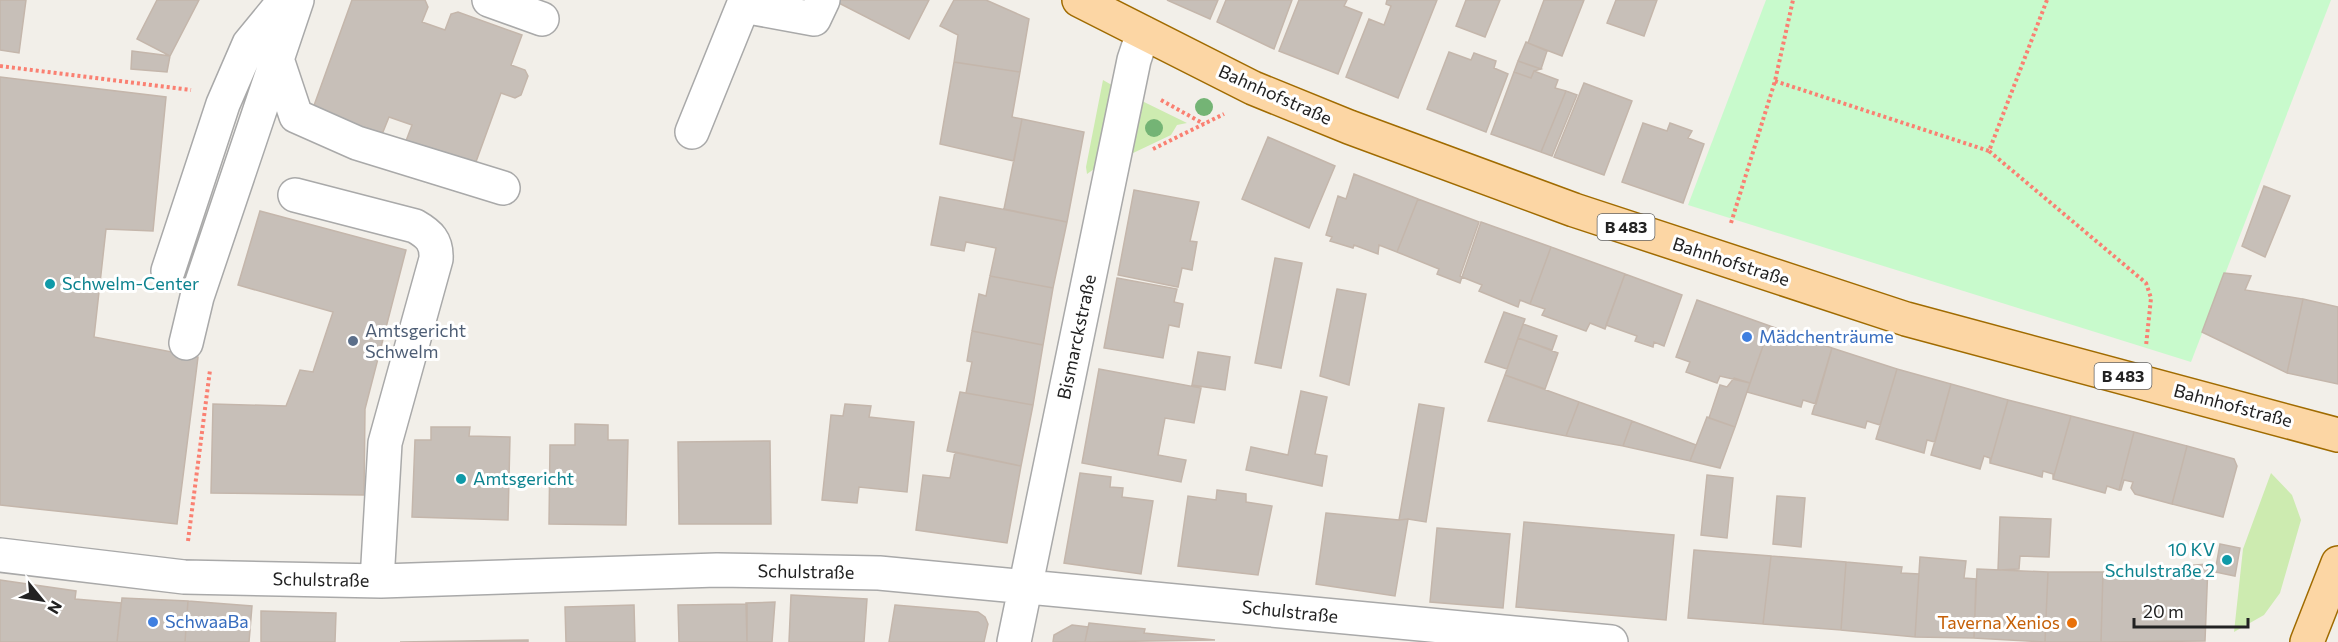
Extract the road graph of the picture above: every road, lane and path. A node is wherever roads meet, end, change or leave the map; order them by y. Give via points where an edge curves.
1 (285, 0) edge
2 (297, 0) edge
3 (489, 0) edge
4 (823, 0) edge
5 (1793, 0) edge
6 (2047, 0) edge
7 (1094, 4) edge
8 (542, 19) dead end
9 (1143, 33) junction
10 (278, 62) junction
11 (0, 66) edge
12 (1775, 81) junction
13 (1252, 88) junction
14 (227, 95) junction
15 (692, 132) dead end
16 (1989, 151) junction
17 (1113, 170) junction
18 (503, 188) dead end
19 (295, 195) dead end
20 (1720, 258) junction
21 (168, 271) dead end
22 (186, 343) dead end
23 (2142, 381) junction
24 (2338, 435) edge
25 (0, 555) edge
26 (2338, 563) edge
27 (377, 581) junction
28 (1025, 585) junction
29 (1014, 642) edge
30 (1611, 642) edge
31 (2307, 642) edge

1 - 14 street via 249,44
2 - 10 street
3 - 8 street
4 - 15 street via 814,19 743,6
5 - 12 path
6 - 16 path
7 - 9 main road, Bahnhofstraße / B 483
9 - 13 main road, Bahnhofstraße / B 483
9 - 17 street, Bismarckstraße via 1134,60
10 - 18 street via 296,116 357,143
10 - 22 street via 197,297
11 - 14 path
12 - 16 path
12 - 20 path
13 - 17 path via 1237,113 1229,111
13 - 20 main road, Bahnhofstraße / B 483 via 1574,210
14 - 21 street
16 - 23 path via 2146,283 2151,298
17 - 28 street, Bismarckstraße
19 - 27 street via 414,226 429,234 436,248 385,443
20 - 23 main road, Bahnhofstraße / B 483 via 1906,319
23 - 24 main road, Bahnhofstraße / B 483
25 - 27 street, Schulstraße via 184,578
26 - 31 main road
27 - 28 street, Schulstraße via 717,570 879,573
28 - 29 street, Bismarckstraße
28 - 30 street, Schulstraße

